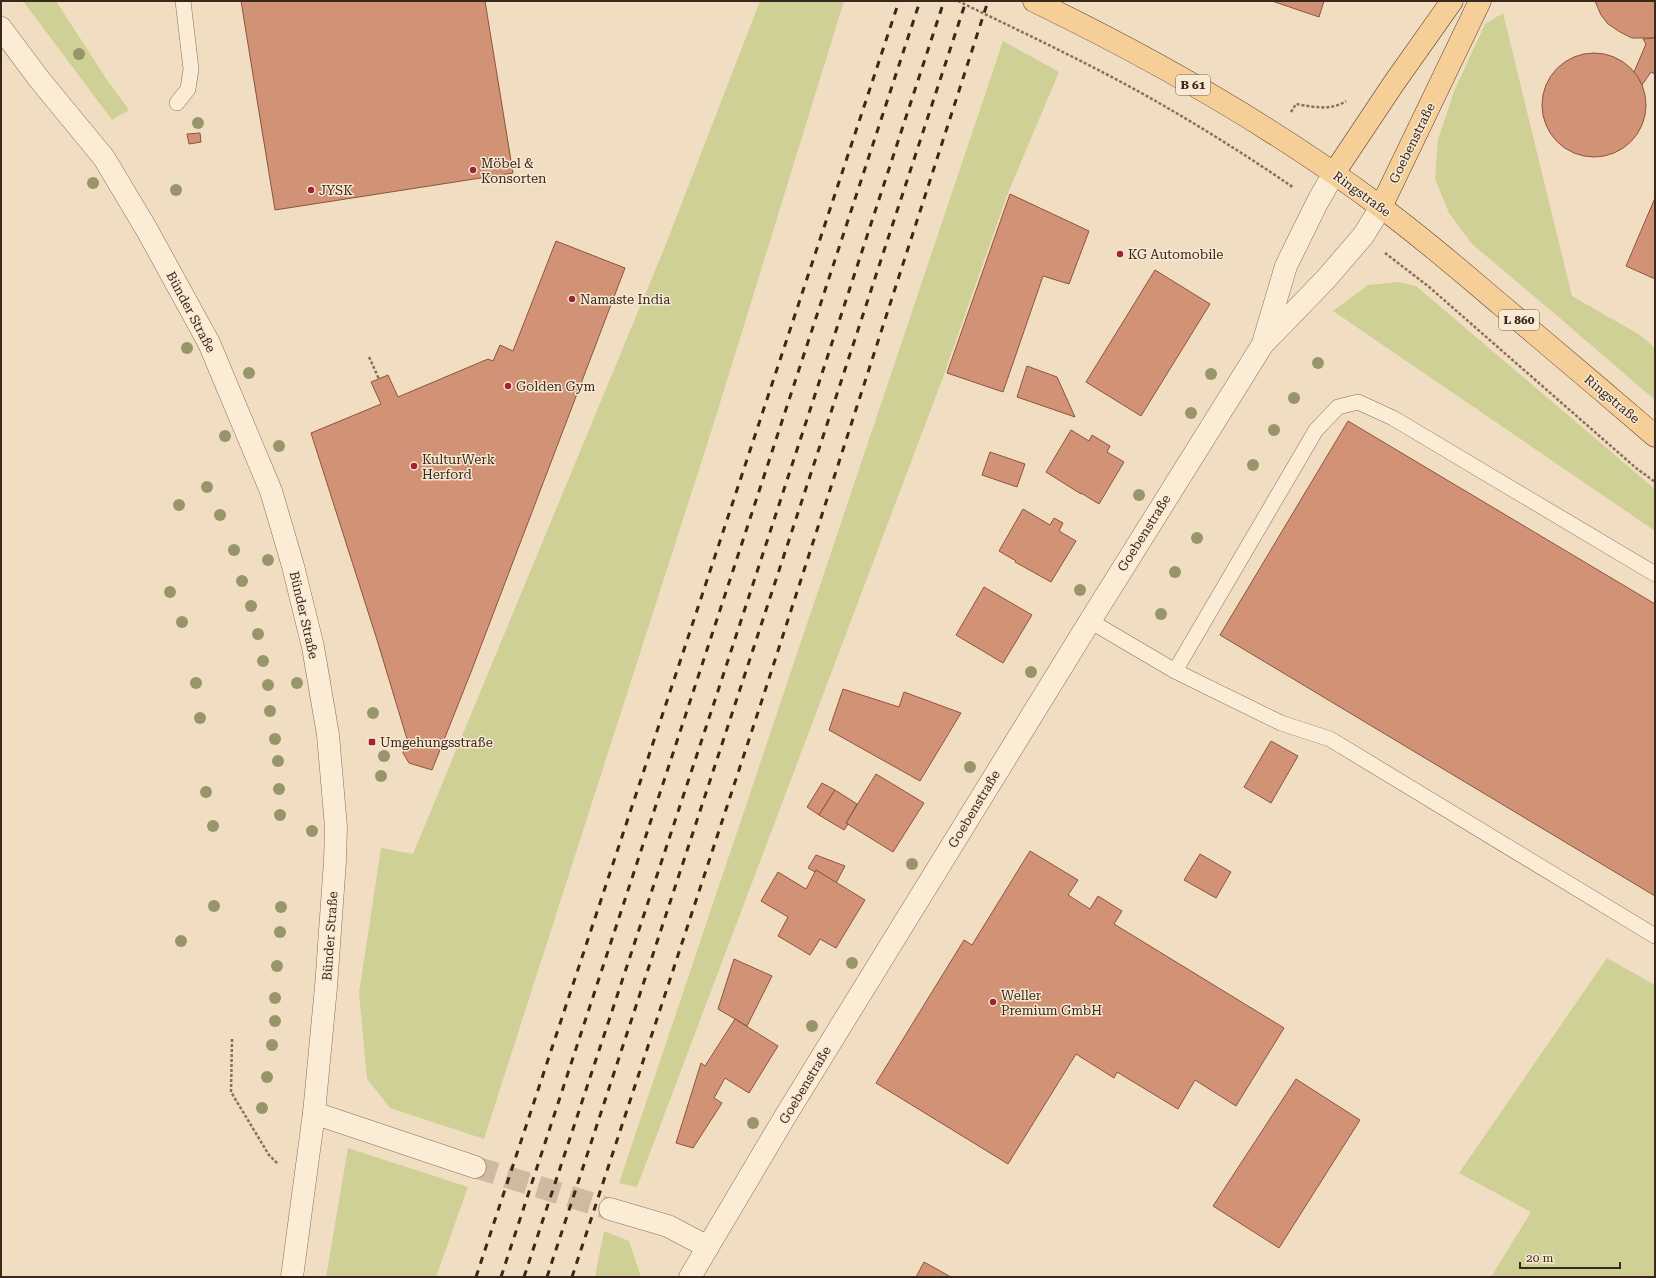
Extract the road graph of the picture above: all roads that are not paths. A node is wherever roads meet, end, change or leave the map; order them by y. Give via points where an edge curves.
1 (182, 1) edge
2 (1034, 1) edge
3 (1452, 1) edge
4 (1480, 1) edge
5 (1, 28) edge
6 (177, 103) dead end
7 (1334, 173) junction
8 (1381, 207) junction
9 (1263, 344) junction
10 (1655, 436) edge
11 (1655, 574) edge
12 (1090, 621) junction
13 (1175, 671) junction
14 (1655, 936) edge
15 (314, 1114) junction
16 (475, 1167) tunnel mouth
17 (610, 1209) tunnel mouth
18 (708, 1247) junction
19 (292, 1277) edge
20 (690, 1277) edge

1 - 6 lane via 191,69 188,89
2 - 7 main road, Ringstraße / B 61 via 1102,34 1212,95
3 - 7 main road, Goebenstraße
4 - 8 main road, Goebenstraße
5 - 15 street, Bünder Straße via 104,158 209,343 271,491 293,566 313,647 327,728 336,827 327,979
7 - 8 main road, Ringstraße / L 860
7 - 9 street, Goebenstraße via 1316,203 1286,266
8 - 9 street, Goebenstraße via 1363,236 1325,280
8 - 10 main road, Ringstraße / L 860
9 - 12 street, Goebenstraße
11 - 13 lane via 1393,418 1358,402 1338,407 1316,430
12 - 13 lane
12 - 18 street, Goebenstraße via 786,1115
13 - 14 lane via 1282,724 1330,739
15 - 16 street
15 - 19 street, Bünder Straße
17 - 18 street via 668,1226
18 - 20 street, Goebenstraße

